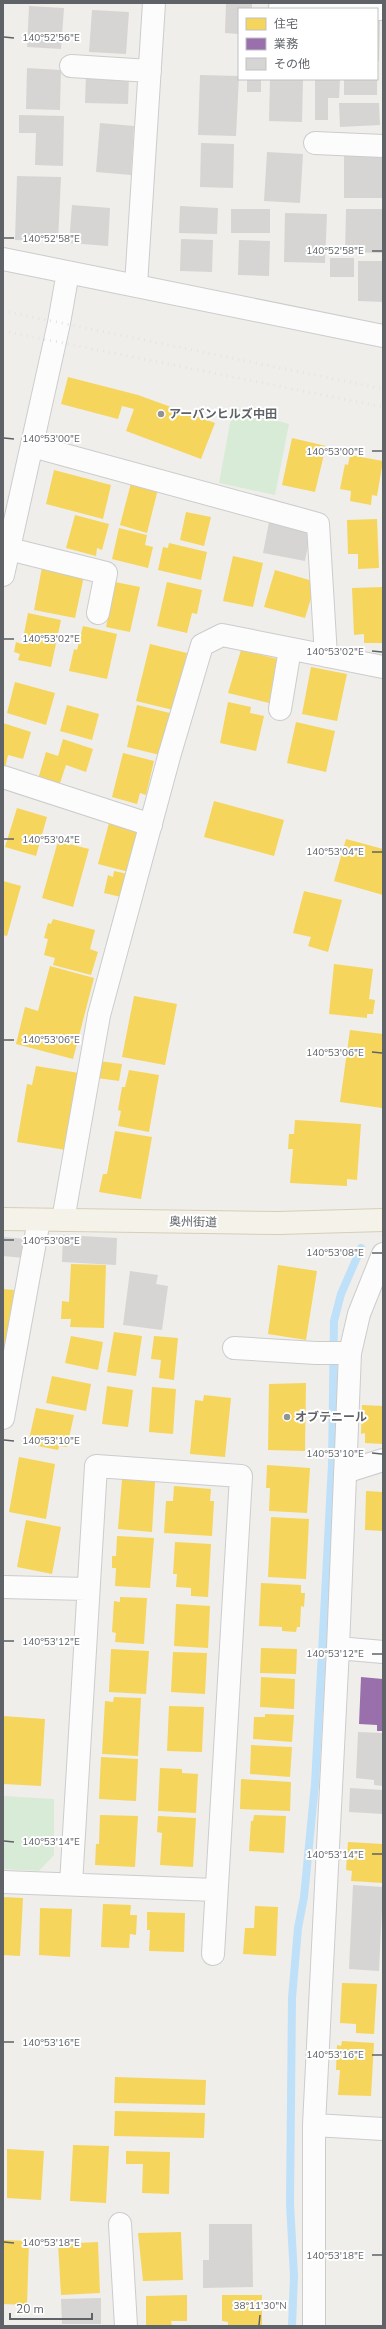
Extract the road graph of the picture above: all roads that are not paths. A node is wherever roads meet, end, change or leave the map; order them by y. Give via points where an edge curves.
1 (154, 3) edge
2 (280, 7) dead end
3 (332, 8) edge
4 (71, 66) dead end
5 (150, 71) junction
6 (315, 143) dead end
7 (383, 146) edge
8 (3, 260) edge
9 (68, 272) junction
10 (136, 285) junction
11 (383, 336) edge
12 (32, 446) junction
13 (9, 549) junction
14 (3, 575) edge
15 (98, 613) dead end
16 (290, 649) junction
17 (326, 656) junction
18 (383, 667) edge
19 (280, 709) dead end
20 (3, 777) edge
21 (151, 825) junction
22 (3, 1219) edge
23 (39, 1220) junction
24 (63, 1220) junction
25 (383, 1220) edge
26 (383, 1254) edge
27 (234, 1348) dead end
28 (350, 1352) junction
29 (3, 1418) edge
30 (383, 1460) edge
31 (345, 1472) junction
32 (3, 1587) edge
33 (87, 1589) junction
34 (338, 1648) junction
35 (383, 1652) edge
36 (3, 1882) edge
37 (70, 1884) junction
38 (216, 1890) junction
39 (213, 1954) dead end
40 (314, 2125) junction
41 (383, 2129) edge
42 (120, 2224) dead end
43 (126, 2326) edge
44 (314, 2326) edge

1 - 5 street
2 - 3 street
4 - 5 street
5 - 10 street
6 - 7 street
8 - 9 street
9 - 10 street
9 - 12 street
10 - 11 street
12 - 13 street
12 - 17 street via 318,524
13 - 14 street
13 - 15 street via 106,573
16 - 17 street
16 - 19 street
16 - 21 street via 222,636 202,645
17 - 18 street
20 - 21 street
21 - 24 street via 100,1015
22 - 23 main road, 奥州街道
23 - 24 main road, 奥州街道
23 - 29 street
24 - 25 main road, 奥州街道 via 279,1223
26 - 28 street via 359,1314
27 - 28 street via 316,1353
28 - 31 street
30 - 31 street
31 - 34 street
32 - 33 street
33 - 37 street
33 - 38 street via 96,1466 241,1476
34 - 35 street
34 - 40 street
36 - 37 street
37 - 38 street
38 - 39 street
40 - 41 street
40 - 44 street
42 - 43 street

